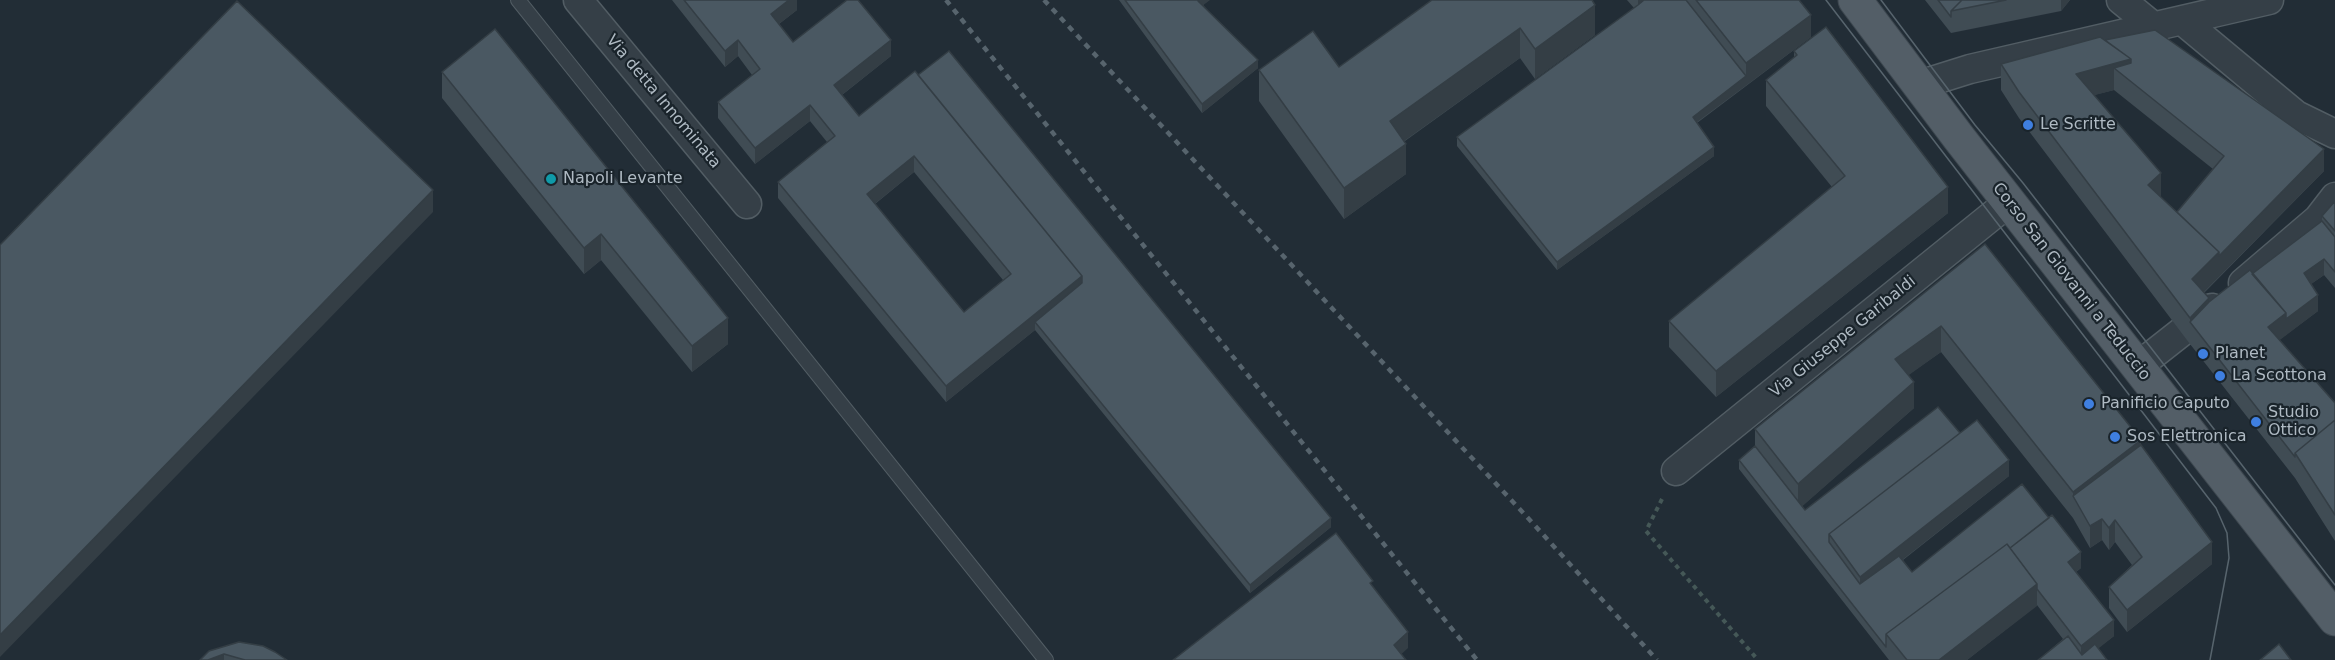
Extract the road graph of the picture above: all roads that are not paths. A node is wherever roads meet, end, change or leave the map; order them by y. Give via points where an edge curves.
1 (518, 0) edge
2 (579, 0) edge
3 (1855, 0) edge
4 (2121, 0) edge
5 (2269, 0) edge
6 (2183, 21) junction
7 (2154, 27) junction
8 (1920, 85) junction
9 (2335, 134) edge
10 (2335, 197) edge
11 (2009, 202) junction
12 (747, 204) dead end
13 (2137, 367) junction
14 (1676, 471) road end
15 (2335, 620) edge
16 (1046, 660) edge

1 - 16 lane
2 - 12 street, Via detta Innominata
3 - 8 main road, Corso San Giovanni a Teduccio
4 - 7 street
5 - 6 street
6 - 7 street
6 - 9 street via 2296,115
7 - 8 street via 1970,69
8 - 11 main road, Corso San Giovanni a Teduccio
10 - 13 street via 2318,219 2253,276
11 - 13 main road, Corso San Giovanni a Teduccio
11 - 14 street, Via Giuseppe Garibaldi
13 - 15 main road, Corso San Giovanni a Teduccio

